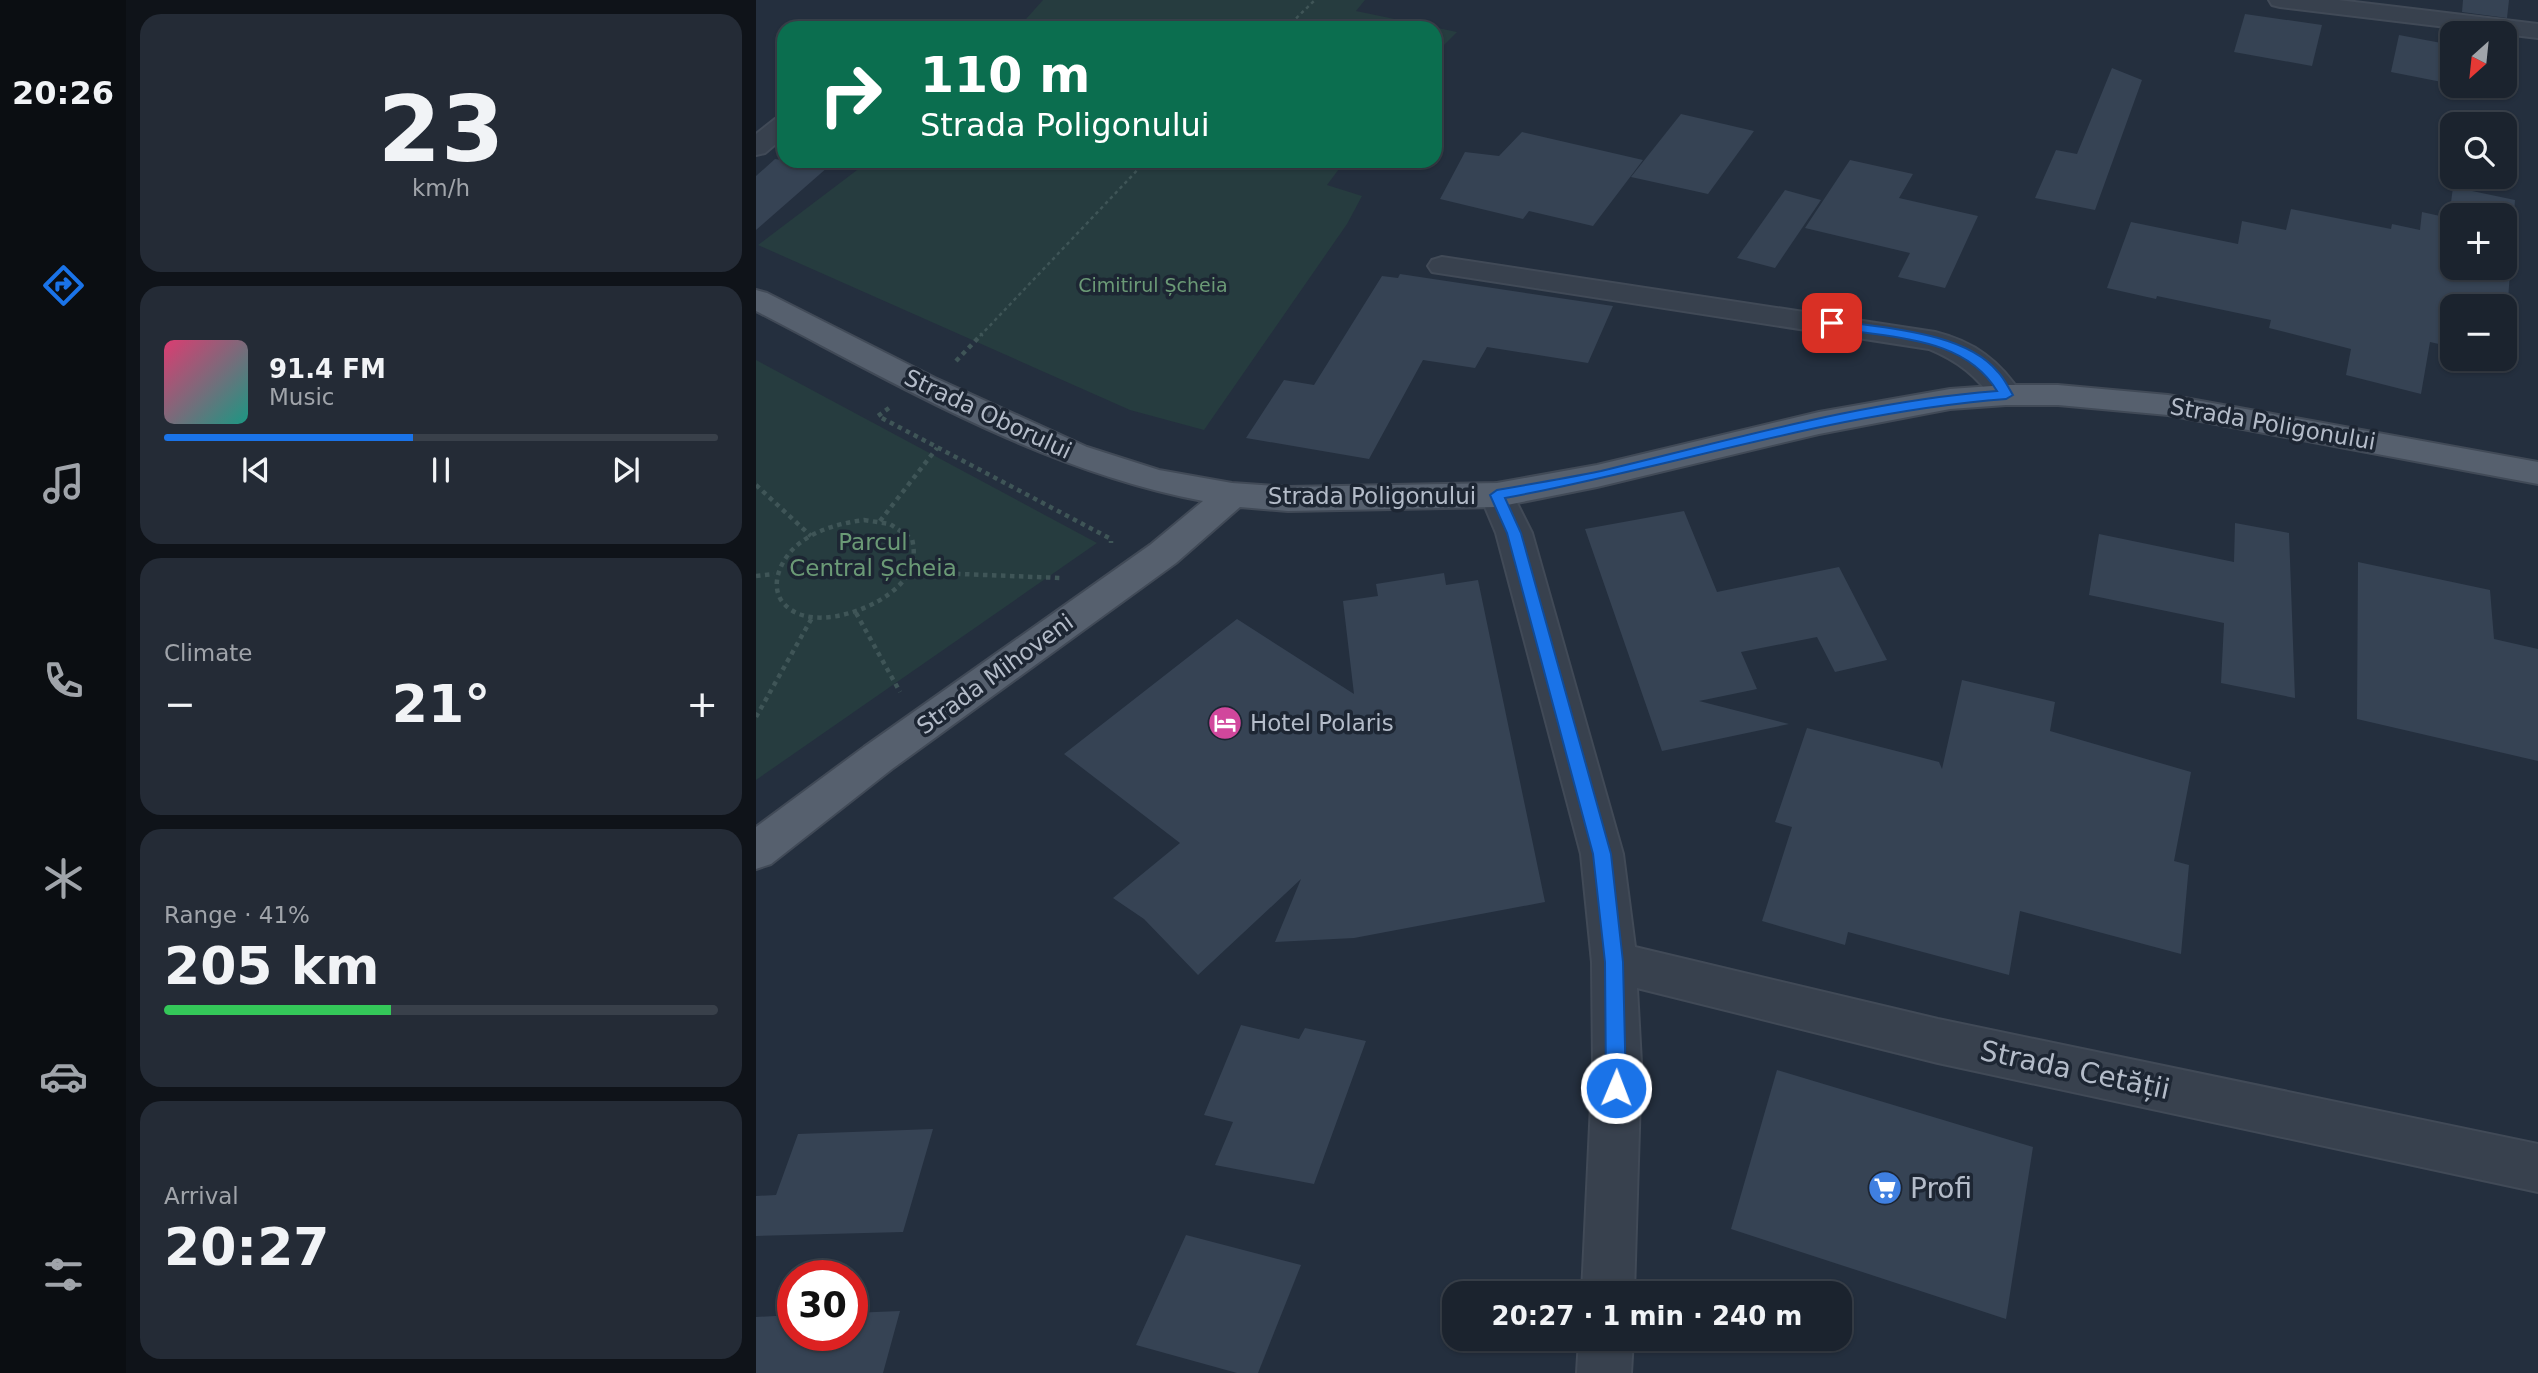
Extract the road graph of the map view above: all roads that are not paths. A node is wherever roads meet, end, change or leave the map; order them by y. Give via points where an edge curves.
1 (2280, 0) edge
2 (2538, 31) edge
3 (777, 118) edge
4 (756, 147) edge
5 (1442, 265) dead end
6 (756, 299) edge
7 (2006, 395) junction
8 (2538, 473) edge
9 (1232, 495) junction
10 (1497, 495) junction
11 (765, 837) edge
12 (1614, 962) junction
13 (2538, 1168) edge
14 (1608, 1281) edge
15 (1605, 1351) edge
16 (1604, 1373) edge

1 - 2 street
3 - 4 street
5 - 7 street via 1935,341 1971,355 1993,373
6 - 9 main road, Strada Oborului via 1075,455 1156,481
7 - 8 main road, Strada Poligonului via 2168,405
7 - 10 main road, Strada Poligonului via 1950,399 1819,423
9 - 10 main road, Strada Poligonului via 1300,499
9 - 11 main road, Strada Mihoveni via 1163,554
10 - 12 street via 1514,533 1602,854
12 - 13 street, Strada Cetății via 1938,1041
12 - 14 street via 1617,1063
15 - 16 street

